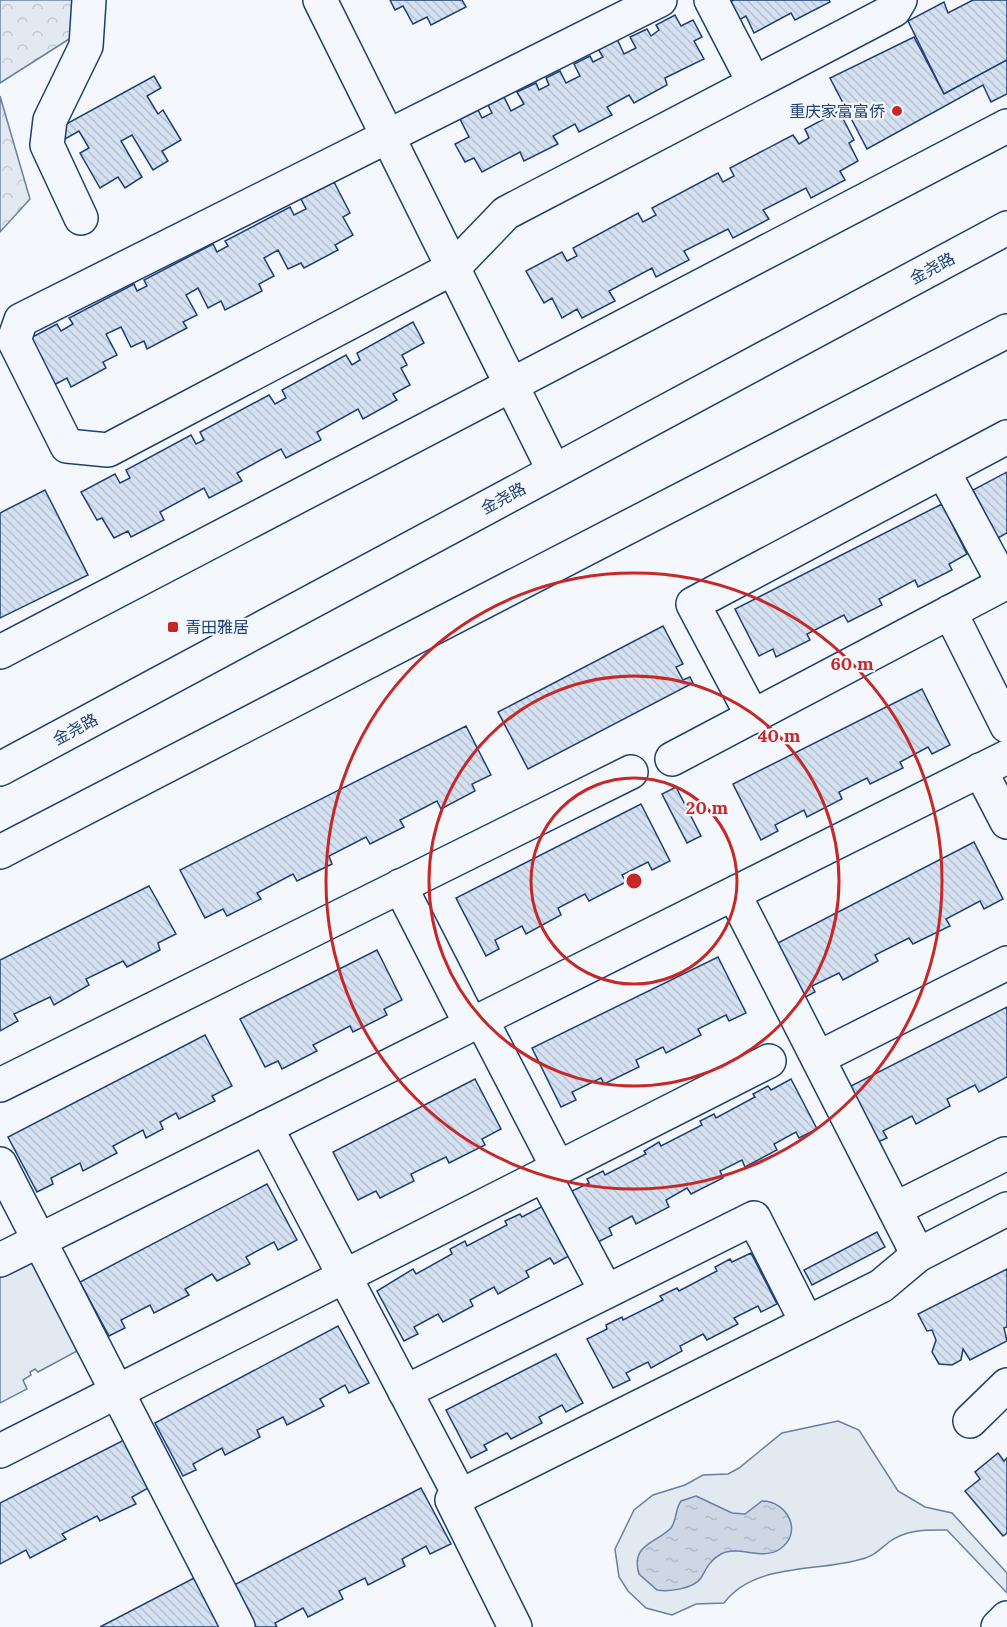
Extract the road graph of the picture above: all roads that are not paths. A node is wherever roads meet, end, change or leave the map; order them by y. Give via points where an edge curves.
1 (89, 0) edge
2 (320, 0) edge
3 (660, 0) edge
4 (711, 0) edge
5 (900, 0) edge
6 (754, 83) junction
7 (1007, 126) edge
8 (387, 135) junction
9 (81, 218) dead end
10 (1007, 228) edge
11 (453, 268) junction
12 (1007, 331) edge
13 (511, 385) junction
14 (1007, 437) edge
15 (554, 471) junction
16 (943, 471) junction
17 (1006, 583) edge
18 (950, 612) junction
19 (0, 652) edge
20 (753, 717) junction
21 (1007, 726) edge
22 (672, 759) dead end
23 (0, 769) edge
24 (631, 772) dead end
25 (996, 775) edge
26 (1007, 822) edge
27 (0, 852) edge
28 (400, 886) junction
29 (734, 894) junction
30 (1007, 963) edge
31 (476, 1022) junction
32 (818, 1058) junction
33 (769, 1061) dead end
34 (0, 1085) edge
35 (266, 1127) junction
36 (1005, 1154) dead end
37 (0, 1164) edge
38 (551, 1171) junction
39 (895, 1209) junction
40 (1007, 1209) edge
41 (39, 1240) junction
42 (918, 1254) junction
43 (0, 1260) edge
44 (345, 1277) junction
45 (606, 1292) junction
46 (807, 1323) junction
47 (1007, 1385) edge
48 (117, 1392) junction
49 (405, 1392) junction
50 (970, 1421) dead end
51 (0, 1451) edge
52 (460, 1496) junction
53 (1007, 1618) edge
54 (238, 1627) edge
55 (515, 1627) edge
56 (998, 1627) edge

1 - 9 main road via 86,46 50,120 47,145
2 - 8 main road
3 - 8 main road
4 - 6 main road
5 - 6 main road via 894,10
6 - 11 main road via 506,213
7 - 13 main road
8 - 11 main road
8 - 11 main road via 21,320 14,340 19,351 68,446 108,450
10 - 15 main road, 金尧路
11 - 13 main road
12 - 27 main road
13 - 15 main road
13 - 19 main road
14 - 16 main road
15 - 23 main road, 金尧路
16 - 17 main road
16 - 20 main road via 693,603
17 - 18 main road
18 - 20 main road
18 - 21 main road
20 - 22 main road
24 - 28 main road
25 - 26 main road
25 - 29 main road
28 - 31 main road
28 - 34 main road
29 - 31 main road
29 - 32 main road
30 - 32 main road
31 - 35 main road
31 - 38 main road
32 - 39 main road
33 - 38 main road
35 - 41 main road
35 - 44 main road
36 - 39 main road
37 - 41 main road
38 - 44 main road
38 - 45 main road
39 - 42 main road
40 - 42 main road
41 - 43 main road
41 - 48 main road
42 - 46 main road via 881,1286
44 - 48 main road
44 - 49 main road
45 - 46 main road via 754,1218
45 - 49 main road
46 - 52 main road
47 - 50 main road
48 - 51 main road
48 - 54 main road
49 - 52 main road
52 - 55 main road via 453,1500
53 - 56 main road

